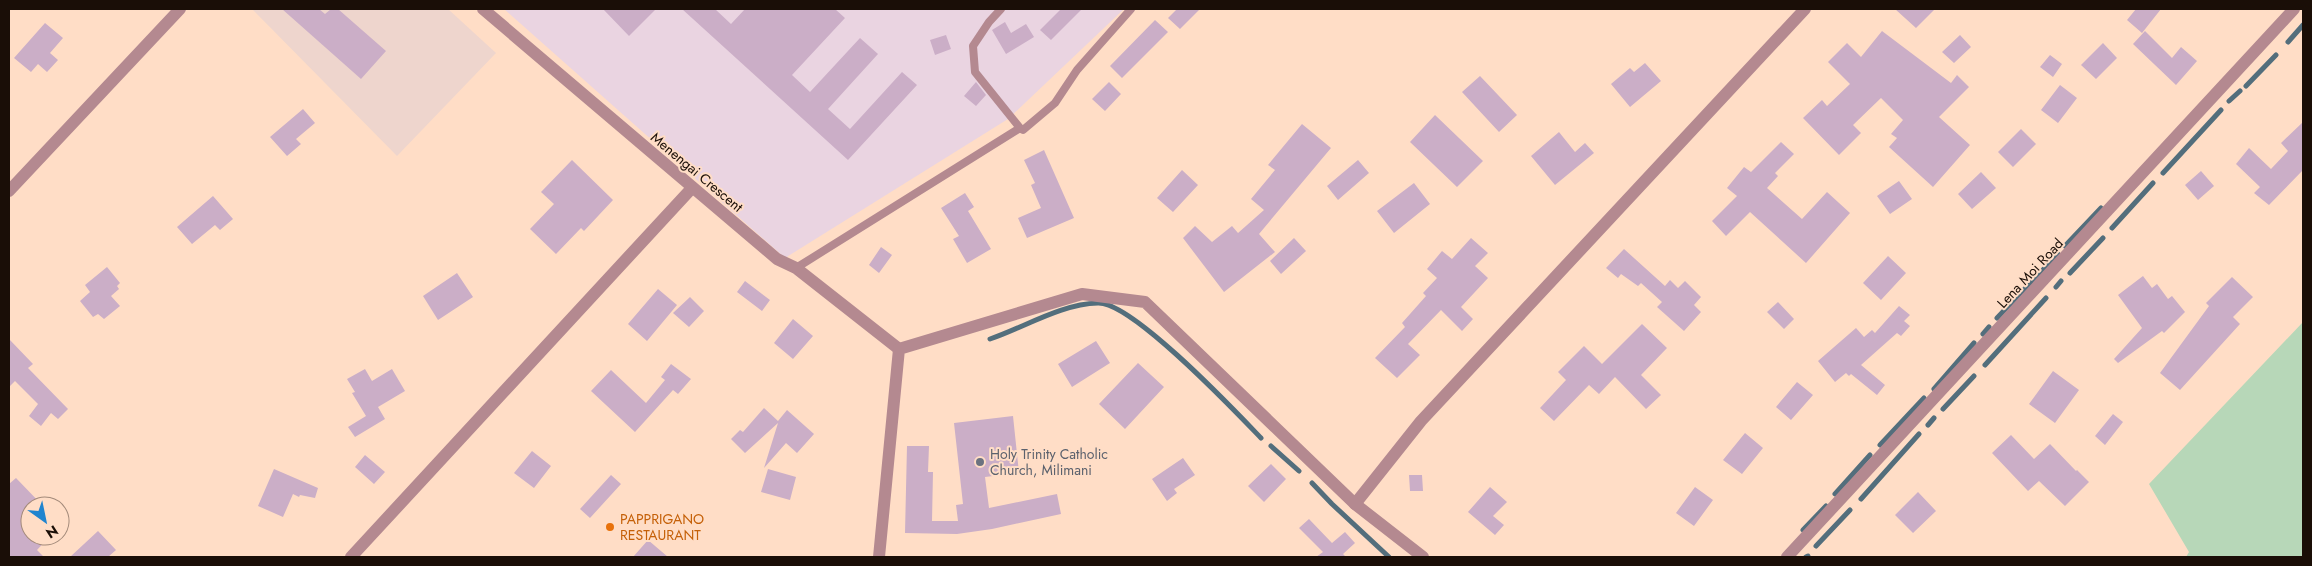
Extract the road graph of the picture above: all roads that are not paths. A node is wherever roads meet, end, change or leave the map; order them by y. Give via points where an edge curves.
1 (180, 9) edge
2 (483, 9) edge
3 (1001, 9) edge
4 (1131, 9) edge
5 (1805, 9) edge
6 (2294, 9) edge
7 (1020, 128) junction
8 (692, 188) junction
9 (9, 191) edge
10 (796, 268) junction
11 (900, 349) junction
12 (1355, 504) junction
13 (351, 557) edge
14 (879, 557) edge
15 (1423, 557) edge
16 (1787, 557) edge

1 - 9 street
2 - 8 street, Menengai Crescent
3 - 7 lane via 973,46 975,72
4 - 7 lane via 1077,70 1055,103 1023,130
5 - 12 street via 1422,421
6 - 16 street, Lena Moi Road
7 - 10 lane
8 - 10 street, Menengai Crescent via 777,259
8 - 13 street
10 - 11 street, Menengai Crescent
11 - 12 street via 1082,294 1145,302
11 - 14 street
12 - 15 street

